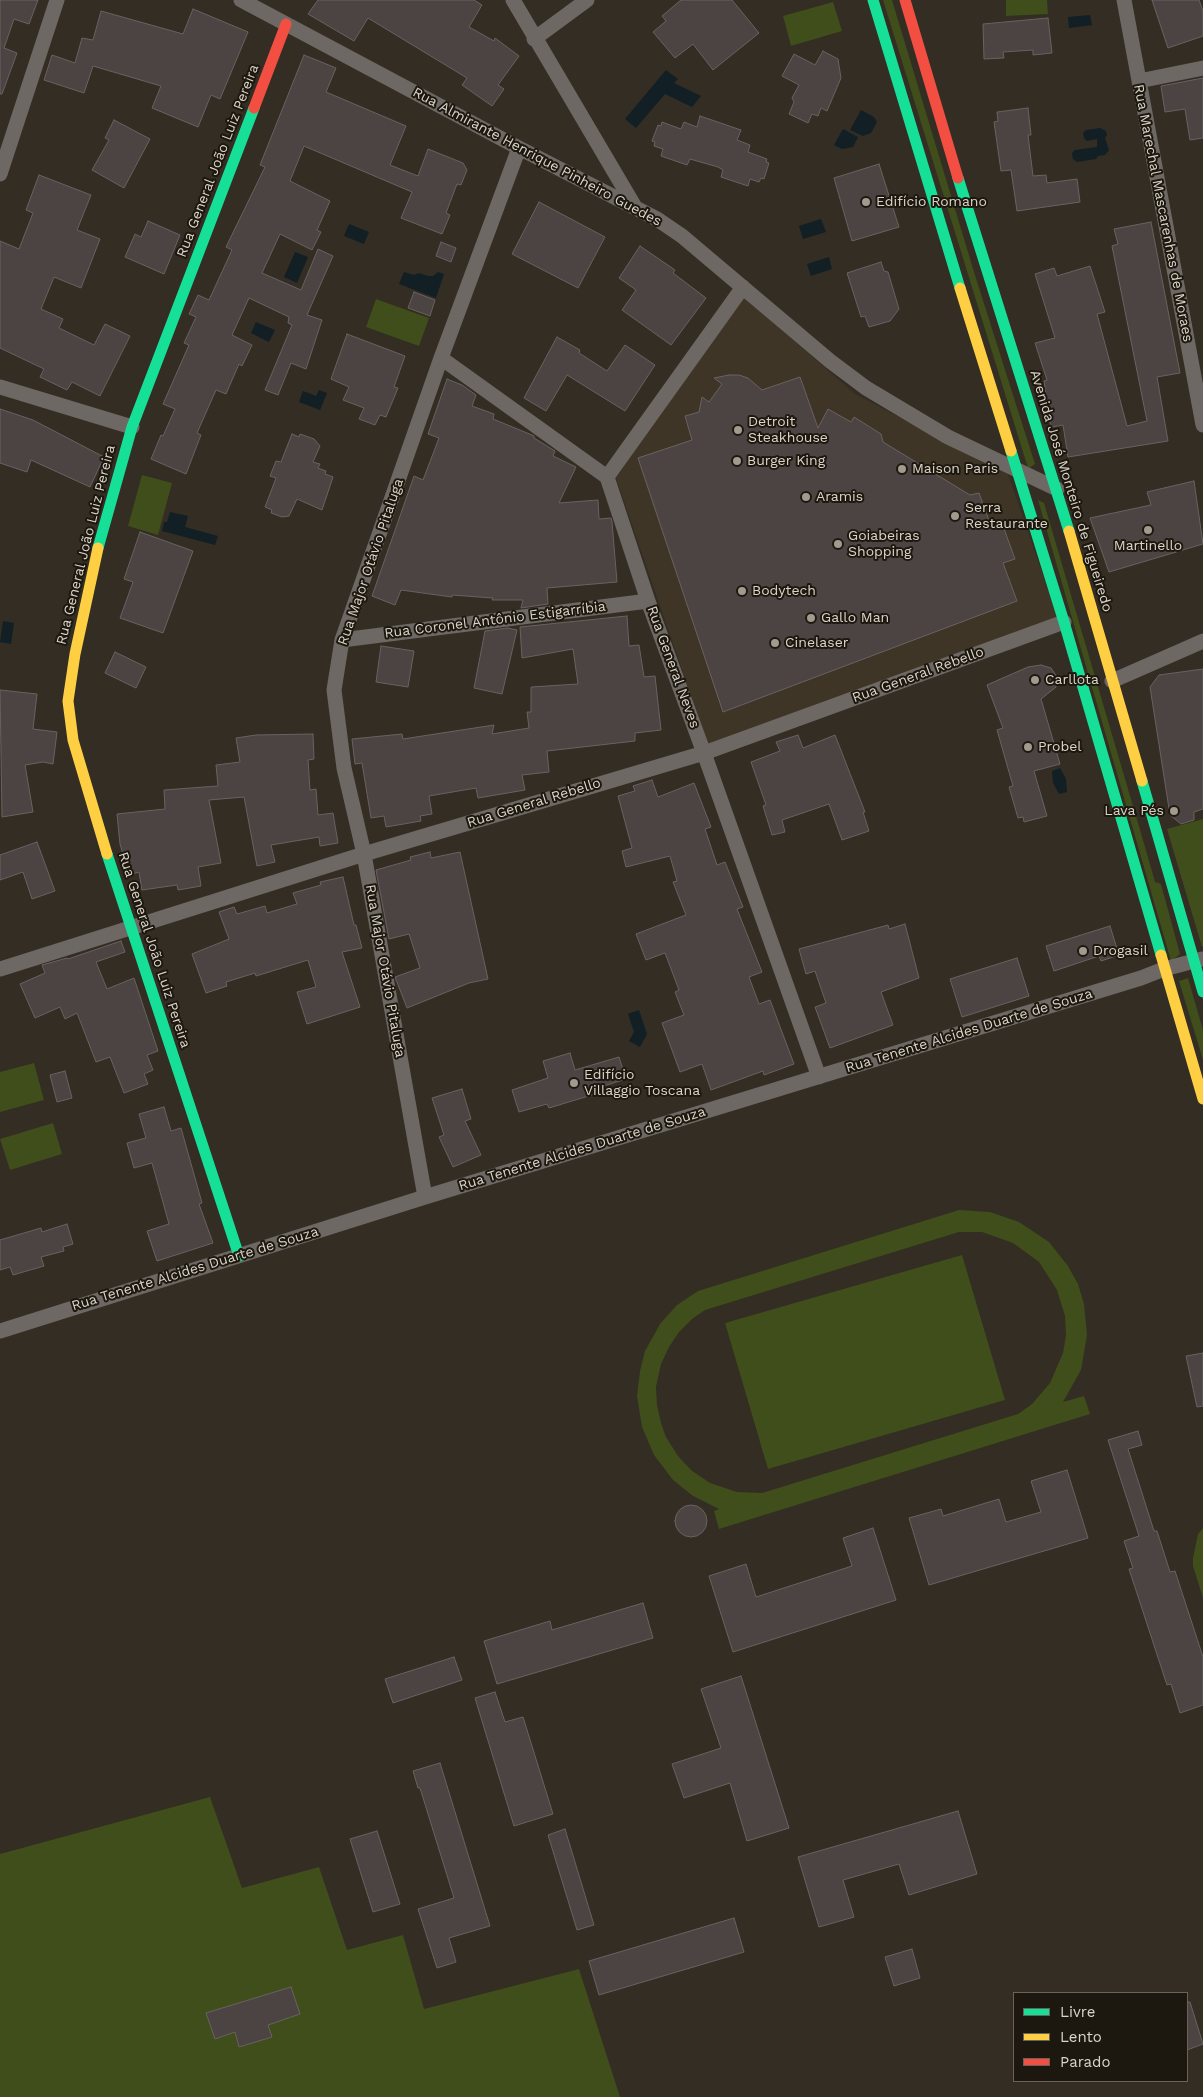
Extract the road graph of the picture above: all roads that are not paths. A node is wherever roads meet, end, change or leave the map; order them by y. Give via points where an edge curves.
1 (56, 0) edge
2 (241, 0) edge
3 (513, 0) edge
4 (587, 0) edge
5 (873, 0) edge
6 (905, 0) edge
7 (1124, 0) edge
8 (286, 24) junction
9 (534, 39) junction
10 (1203, 68) edge
11 (1139, 81) junction
12 (519, 148) junction
13 (0, 174) edge
14 (635, 207) junction
15 (743, 287) junction
16 (441, 358) junction
17 (0, 387) edge
18 (1203, 425) edge
19 (132, 426) junction
20 (1016, 470) junction
21 (607, 477) junction
22 (1058, 489) junction
23 (648, 600) junction
24 (1064, 622) junction
25 (342, 640) junction
26 (1203, 641) edge
27 (1112, 681) junction
28 (704, 753) junction
29 (364, 854) junction
30 (130, 927) junction
31 (1198, 960) edge
32 (0, 969) edge
33 (1164, 969) junction
34 (1203, 992) edge
35 (819, 1077) junction
36 (1203, 1099) edge
37 (425, 1197) junction
38 (239, 1256) junction
39 (0, 1331) edge

1 - 13 street
2 - 8 street, Rua Almirante Henrique Pinheiro Guedes
3 - 9 street
4 - 9 street
5 - 20 main road
6 - 22 main road, Avenida José Monteiro de Figueiredo
7 - 11 street, Rua Marechal Mascarenhas de Moraes
8 - 12 street, Rua Almirante Henrique Pinheiro Guedes
8 - 19 main road, Rua General João Luiz Pereira
9 - 14 street
10 - 11 street
11 - 18 street, Rua Marechal Mascarenhas de Moraes
12 - 14 street, Rua Almirante Henrique Pinheiro Guedes
12 - 16 street, Rua Major Otávio Pitaluga
14 - 15 street, Rua Almirante Henrique Pinheiro Guedes via 682,236
15 - 20 street, Rua Almirante Henrique Pinheiro Guedes via 823,356 866,388 948,437
15 - 21 street
16 - 21 street
16 - 25 street, Rua Major Otávio Pitaluga
17 - 19 street
19 - 30 main road, Rua General João Luiz Pereira via 97,553 74,654 68,701 86,785
20 - 22 street, Rua Almirante Henrique Pinheiro Guedes
20 - 24 main road
21 - 23 street, Rua General Neves
22 - 27 main road, Avenida José Monteiro de Figueiredo
23 - 25 street, Rua Coronel Antônio Estigarríbia
23 - 28 street, Rua General Neves
24 - 28 street, Rua General Rebello
24 - 33 main road
25 - 29 street, Rua Major Otávio Pitaluga via 334,690 344,768
26 - 27 street
27 - 31 main road, Avenida José Monteiro de Figueiredo
28 - 29 street, Rua General Rebello
28 - 35 street, Rua General Neves
29 - 30 street, Rua General Rebello
29 - 37 street, Rua Major Otávio Pitaluga
30 - 32 street, Rua General Rebello
30 - 38 main road, Rua General João Luiz Pereira
31 - 33 street, Rua Tenente Alcides Duarte de Souza
31 - 34 main road, Avenida José Monteiro de Figueiredo
33 - 35 street, Rua Tenente Alcides Duarte de Souza
33 - 36 main road
35 - 37 street, Rua Tenente Alcides Duarte de Souza
37 - 38 street, Rua Tenente Alcides Duarte de Souza
38 - 39 street, Rua Tenente Alcides Duarte de Souza

